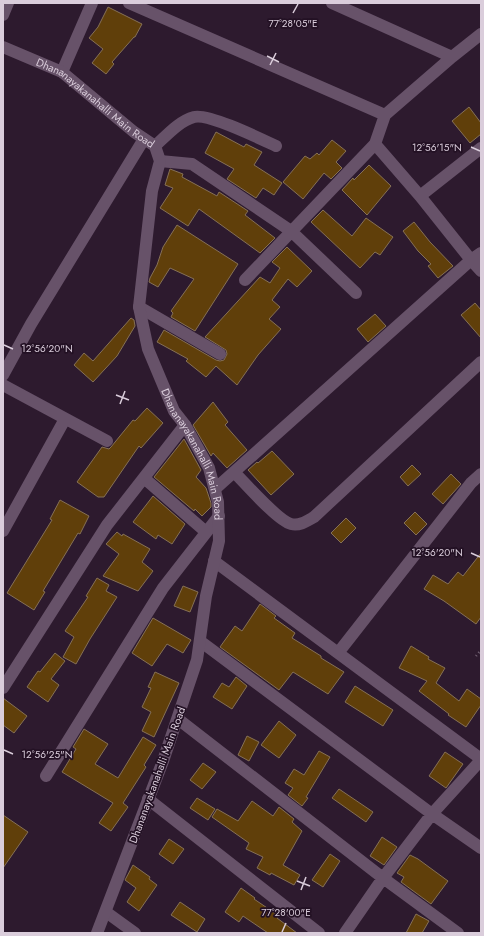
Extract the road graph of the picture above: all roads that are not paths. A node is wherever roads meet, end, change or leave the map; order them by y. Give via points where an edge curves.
1 (8, 3) edge
2 (92, 3) edge
3 (129, 3) edge
4 (332, 3) edge
5 (3, 15) edge
6 (481, 34) edge
7 (3, 47) edge
8 (452, 57) junction
9 (62, 72) junction
10 (385, 115) junction
11 (144, 139) junction
12 (375, 144) junction
13 (155, 146) junction
14 (276, 146) dead end
15 (481, 148) edge
16 (160, 161) junction
17 (420, 196) junction
18 (291, 231) junction
19 (476, 257) edge
20 (481, 271) edge
21 (245, 280) dead end
22 (356, 292) dead end
23 (139, 307) junction
24 (220, 354) dead end
25 (481, 362) edge
26 (3, 375) edge
27 (3, 385) edge
28 (65, 419) junction
29 (185, 425) junction
30 (106, 441) dead end
31 (234, 472) junction
32 (481, 474) edge
33 (144, 478) junction
34 (215, 489) junction
35 (218, 516) junction
36 (3, 531) edge
37 (206, 532) junction
38 (214, 561) junction
39 (200, 641) junction
40 (338, 653) junction
41 (3, 688) edge
42 (178, 719) junction
43 (481, 760) edge
44 (46, 776) dead end
45 (148, 799) junction
46 (432, 814) junction
47 (481, 848) edge
48 (383, 878) junction
49 (106, 912) junction
50 (97, 933) edge
51 (135, 933) edge
52 (319, 933) edge
53 (345, 933) edge
54 (458, 933) edge

1 - 5 street
2 - 9 street
3 - 10 street
4 - 8 street
6 - 8 street
7 - 9 street, Dhananayakanahalli Main Road
8 - 10 street
9 - 11 street, Dhananayakanahalli Main Road
10 - 12 street
11 - 13 street, Dhananayakanahalli Main Road
11 - 26 street via 31,324
12 - 17 street
12 - 18 street
13 - 14 street via 180,124 196,116 210,118
13 - 16 street, Dhananayakanahalli Main Road
15 - 17 street
16 - 18 street via 192,164
16 - 23 street, Dhananayakanahalli Main Road via 152,191
17 - 19 street
18 - 21 street
18 - 22 street
19 - 20 street
19 - 31 street
23 - 24 street
23 - 29 street, Dhananayakanahalli Main Road via 148,349 174,411
25 - 31 street via 314,517 302,524 291,524 281,519
27 - 28 street
28 - 30 street
28 - 36 street
29 - 33 street
29 - 34 street, Dhananayakanahalli Main Road via 209,468
31 - 34 street
32 - 40 street
33 - 37 street
33 - 41 street via 107,525
34 - 35 street, Dhananayakanahalli Main Road
35 - 37 street
35 - 38 street, Dhananayakanahalli Main Road via 219,541
37 - 44 street via 163,588
38 - 39 street, Dhananayakanahalli Main Road
38 - 40 street
39 - 42 street, Dhananayakanahalli Main Road via 197,660
39 - 46 street
40 - 43 street
42 - 45 street, Dhananayakanahalli Main Road
42 - 48 street
43 - 46 street
45 - 49 street, Dhananayakanahalli Main Road
45 - 52 street
46 - 47 street
46 - 48 street
48 - 53 street
48 - 54 street
49 - 50 street, Dhananayakanahalli Main Road
49 - 51 street

